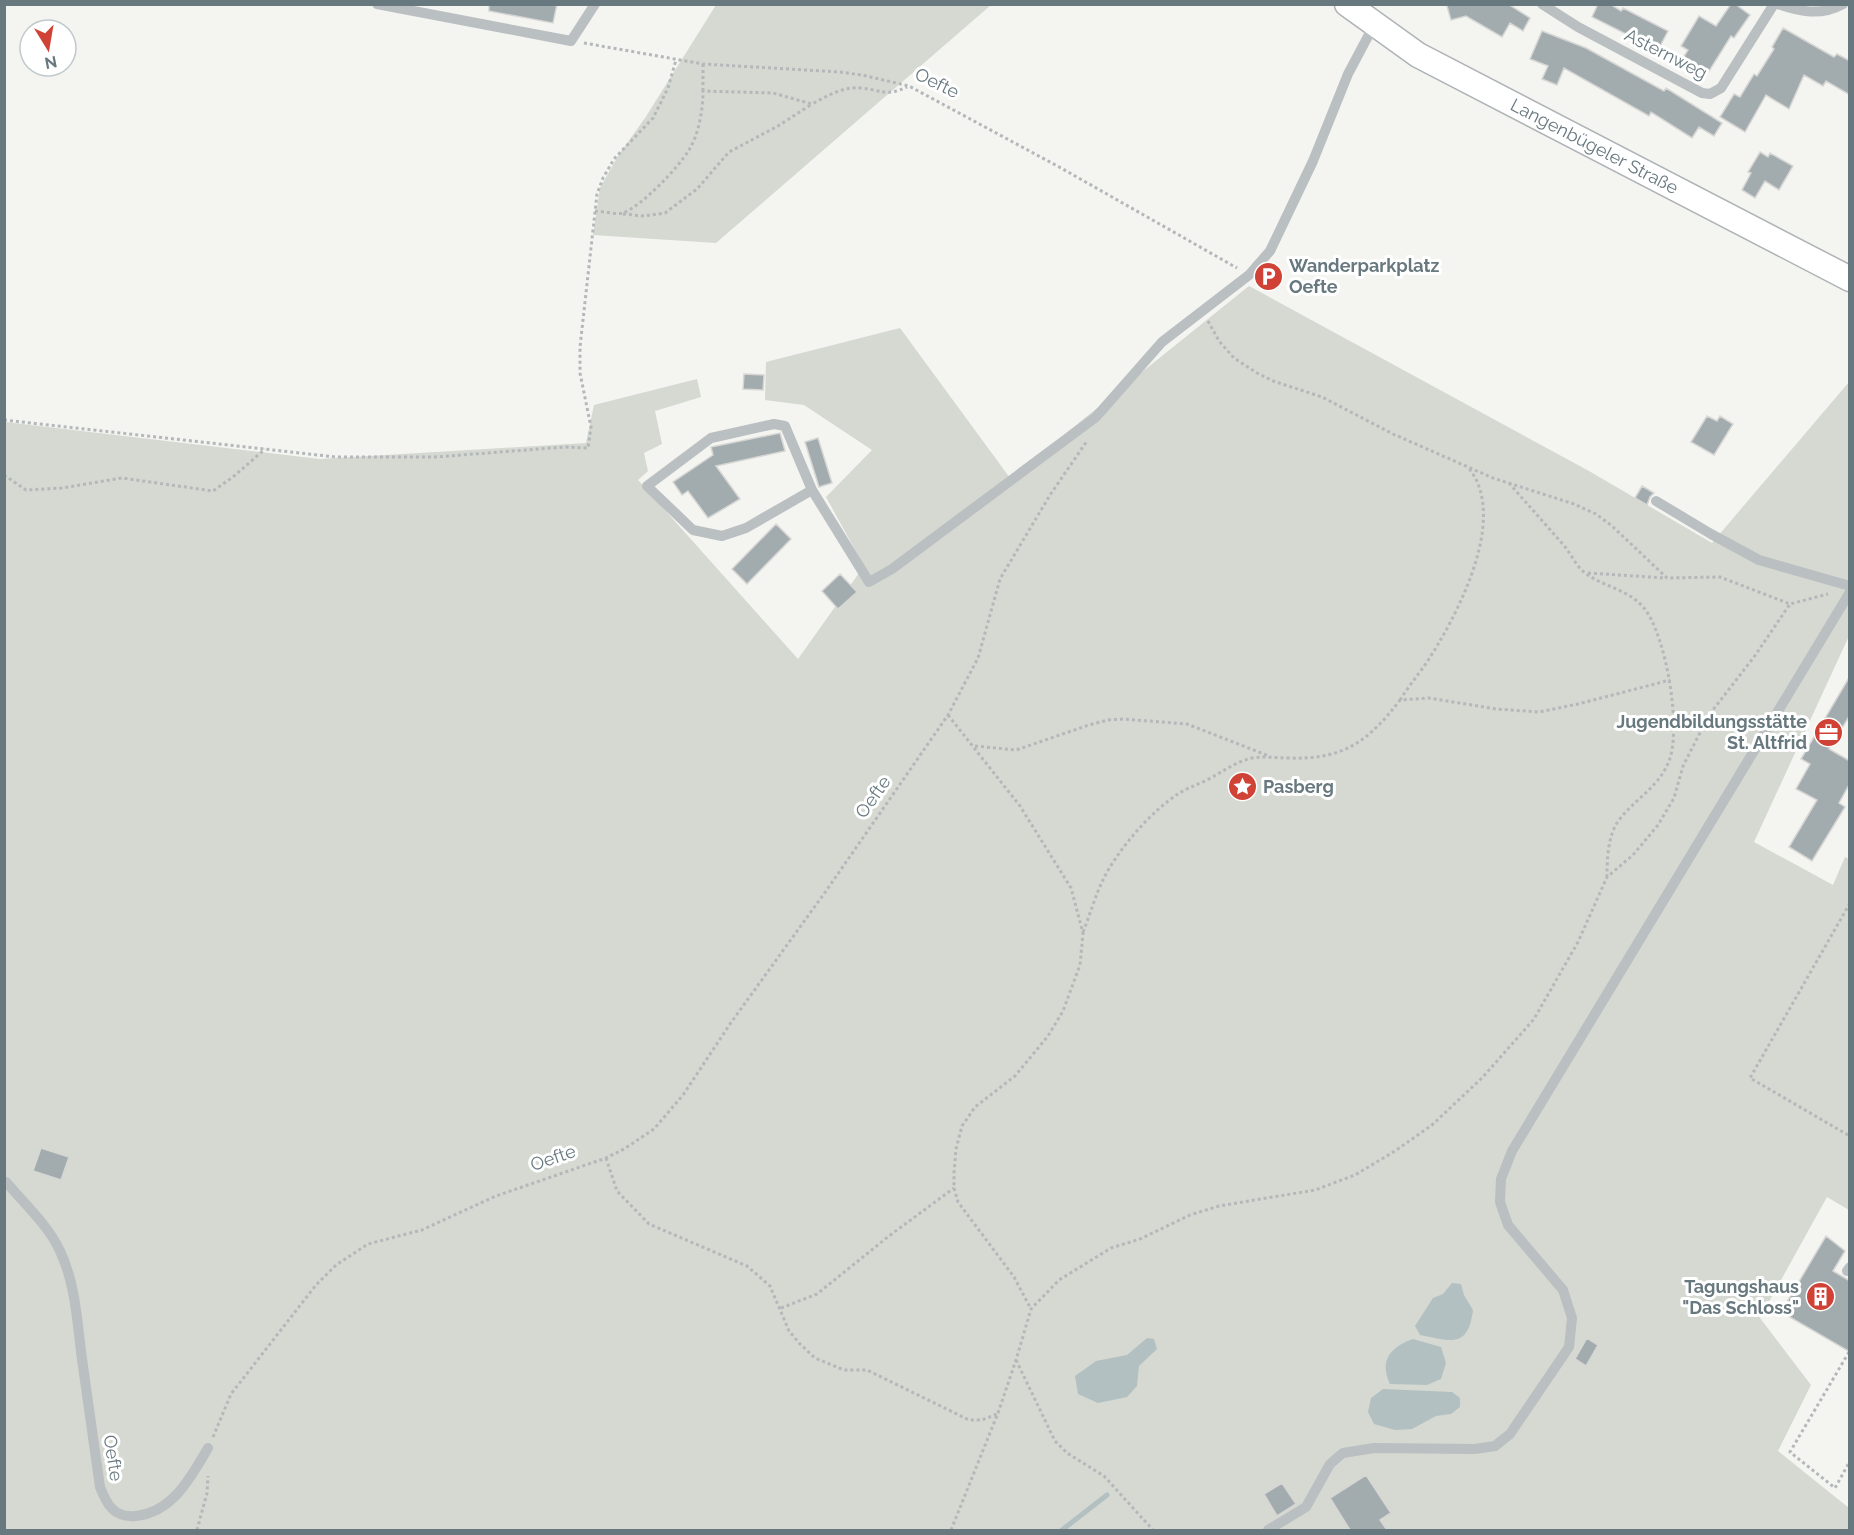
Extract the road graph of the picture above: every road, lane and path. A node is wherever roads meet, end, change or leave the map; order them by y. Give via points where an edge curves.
1 (377, 4) edge
2 (595, 4) edge
3 (1347, 4) edge
4 (1542, 4) edge
5 (1776, 4) edge
6 (1843, 4) edge
7 (1374, 25) junction
8 (571, 40) junction
9 (676, 60) junction
10 (703, 64) junction
11 (909, 86) junction
12 (703, 91) junction
13 (812, 104) junction
14 (594, 211) junction
15 (621, 214) junction
16 (1250, 275) junction
17 (1850, 279) edge
18 (1204, 311) junction
19 (1096, 417) junction
20 (4, 420) edge
21 (265, 449) junction
22 (1469, 468) junction
23 (4, 475) edge
24 (1508, 482) junction
25 (812, 490) junction
26 (1656, 501) dead end
27 (1584, 573) junction
28 (1667, 578) junction
29 (1850, 586) edge
30 (1850, 592) edge
31 (1830, 593) dead end
32 (1790, 604) junction
33 (1670, 680) junction
34 (1400, 700) junction
35 (948, 715) junction
36 (974, 746) junction
37 (1270, 756) junction
38 (1607, 877) junction
39 (1850, 903) edge
40 (1083, 933) junction
41 (1850, 1140) edge
42 (606, 1158) junction
43 (6, 1182) edge
44 (954, 1188) junction
45 (781, 1308) junction
46 (1030, 1309) junction
47 (1849, 1352) edge
48 (1845, 1359) junction
49 (1016, 1360) junction
50 (1850, 1361) edge
51 (998, 1413) junction
52 (208, 1448) junction
53 (1850, 1461) edge
54 (197, 1530) edge
55 (951, 1530) edge
56 (1153, 1530) edge
57 (1268, 1530) edge

1 - 8 street
2 - 8 street
3 - 7 main road, Langenbügeler Straße
4 - 5 street, Asternweg via 1578,27 1710,94 1721,88
5 - 6 street via 1813,12
7 - 16 street via 1348,74 1313,161 1270,251
7 - 17 main road, Langenbügeler Straße via 1418,55
8 - 9 path, Oefte
9 - 10 path, Oefte
9 - 14 path via 653,118 622,149 603,178
10 - 11 path, Oefte via 840,72
10 - 12 path
11 - 13 path via 888,93 848,89
11 - 16 path, Oefte
12 - 13 path via 773,93
12 - 15 path via 690,149 648,198
13 - 15 path via 729,152 697,189 665,213
14 - 15 path
14 - 21 path via 580,347 580,373 591,427 588,448 384,458
16 - 18 street
18 - 19 street via 1162,342
18 - 22 path via 1219,341 1234,358 1257,373 1322,398
19 - 25 street via 906,559 869,582
19 - 35 path, Oefte via 1091,436 1000,579 978,658
20 - 21 path
21 - 23 path via 213,490 122,478 26,490
22 - 24 path
22 - 34 path via 1479,485 1483,506 1478,557 1445,631
24 - 27 path
24 - 28 path via 1596,514
25 - 25 street via 785,426 774,424 711,438 647,486 693,530 722,536 746,528
26 - 29 street via 1759,560
27 - 28 path
27 - 33 path via 1628,594 1644,608 1657,633
28 - 32 path via 1720,576
30 - 57 street via 1512,1151 1501,1179 1500,1202 1508,1224 1563,1290 1572,1318 1569,1347 1510,1434 1495,1446 1374,1448 1343,1453 1330,1464 1306,1507
31 - 32 path
32 - 38 path via 1709,715 1683,766 1674,798 1658,825 1633,855
33 - 34 path via 1539,712 1429,699
33 - 38 path via 1670,760 1646,794 1619,820 1610,840
34 - 37 path via 1384,721 1358,743 1340,752 1328,757
35 - 36 path
35 - 42 path, Oefte via 683,1095 654,1129
36 - 37 path via 1016,750 1089,725 1123,719 1187,724
36 - 40 path via 1020,806 1071,888
37 - 40 path via 1234,764 1179,793 1163,806 1119,854 1103,879
38 - 46 path via 1578,942 1534,1019 1484,1077 1432,1125 1355,1175 1315,1190 1219,1206 1111,1248 1059,1280
39 - 41 path via 1750,1078 1848,1135
40 - 44 path via 1080,965 1063,1011 1048,1036 1015,1076 975,1107 962,1126 956,1149
42 - 45 path via 617,1191 649,1224 747,1266 770,1286
42 - 52 path, Oefte via 496,1196 422,1230 368,1244 336,1265 231,1394
43 - 52 street, Oefte via 59,1248 67,1268 77,1305 100,1487 107,1504 123,1515 159,1510 176,1497
44 - 45 path via 817,1294
44 - 46 path via 958,1202 1014,1277
45 - 51 path via 789,1331 815,1358 844,1370 867,1370 969,1420 982,1420
46 - 49 path
47 - 48 path
48 - 50 path
48 - 53 path via 1790,1452 1835,1488
49 - 51 path
49 - 56 path via 1055,1441 1066,1454 1104,1476
51 - 55 path
52 - 54 path via 207,1493

